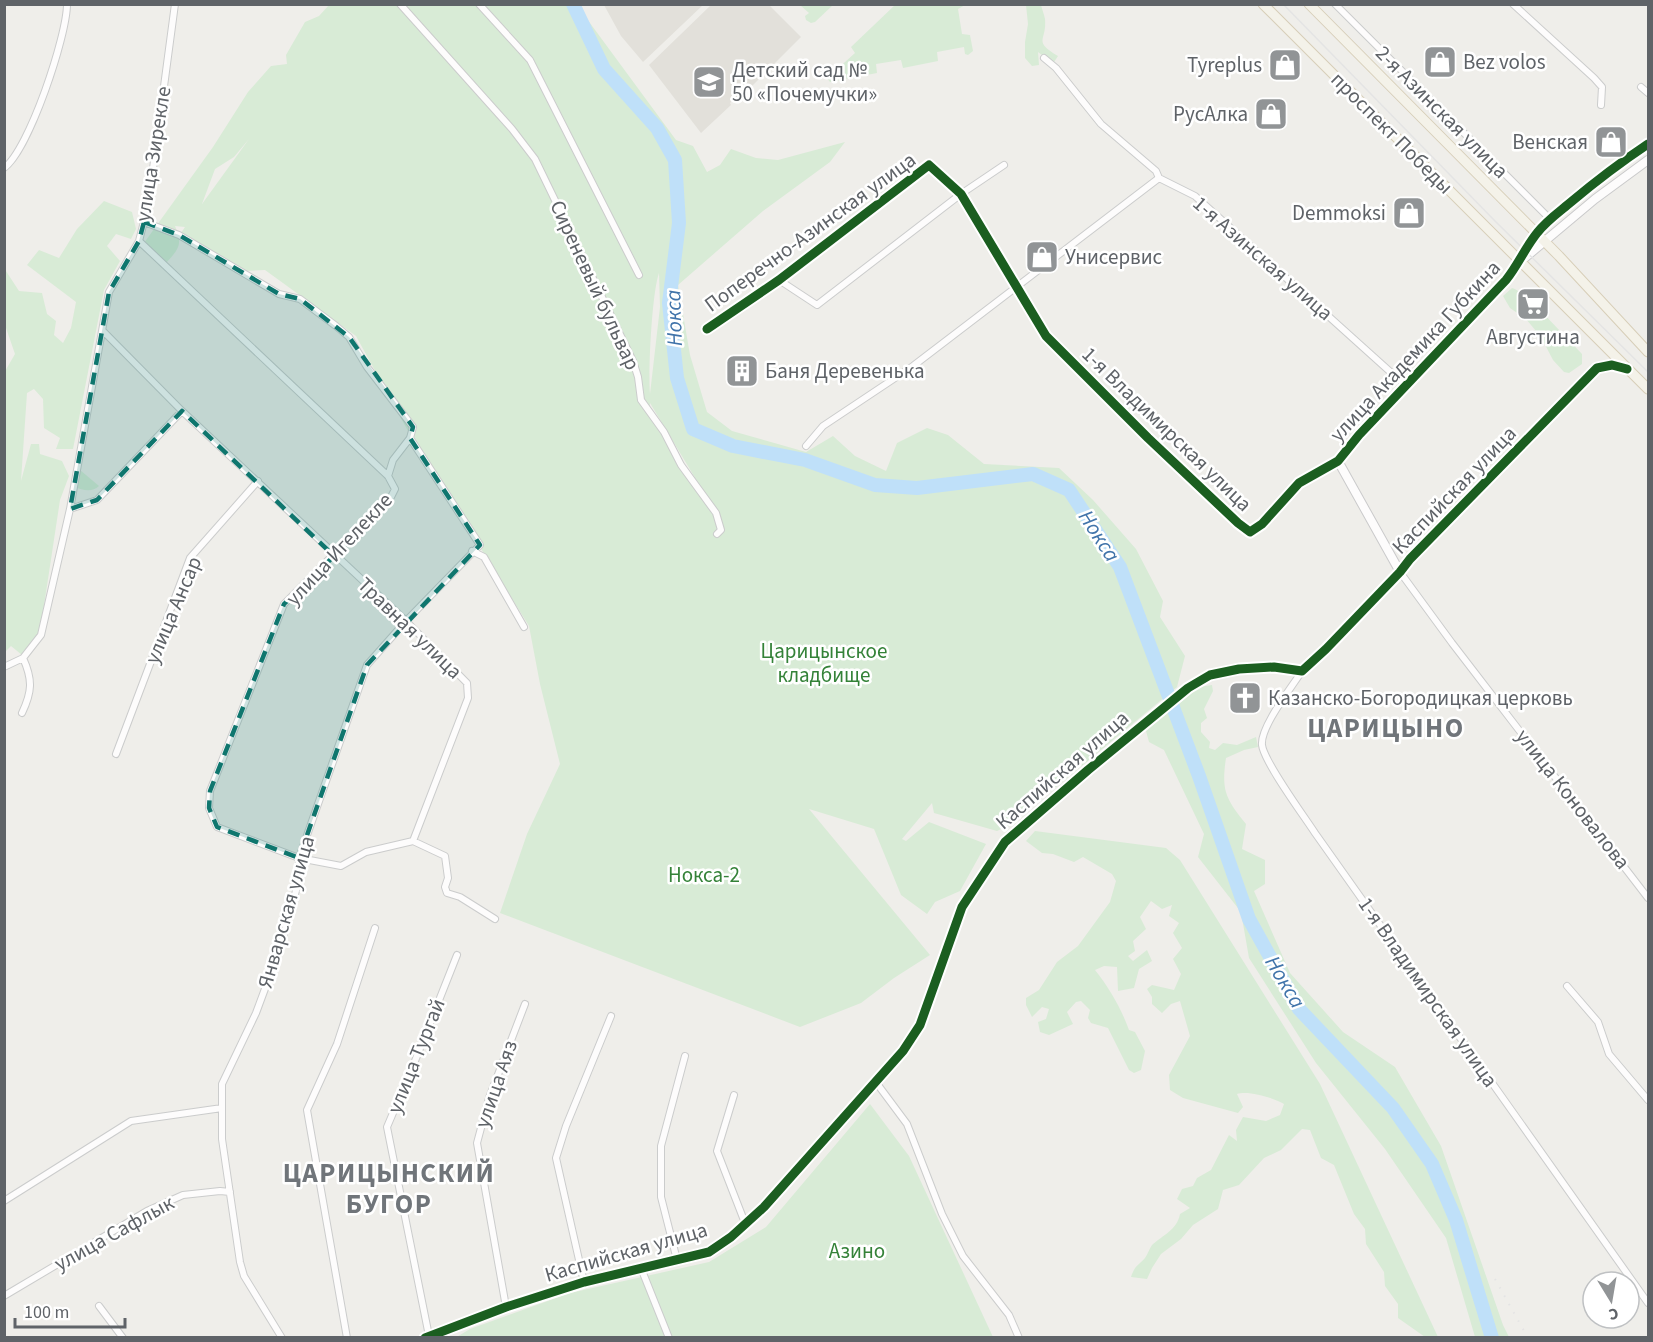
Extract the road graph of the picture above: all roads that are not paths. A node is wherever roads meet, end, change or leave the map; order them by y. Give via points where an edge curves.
1 (67, 4) edge
2 (175, 4) edge
3 (400, 4) edge
4 (479, 4) edge
5 (1263, 4) edge
6 (1309, 4) edge
7 (1335, 4) edge
8 (1513, 4) edge
9 (1044, 58) dead end
10 (1641, 87) dead end
11 (1648, 93) edge
12 (1600, 105) dead end
13 (1648, 144) edge
14 (1648, 160) edge
15 (1004, 165) dead end
16 (4, 168) edge
17 (1159, 178) junction
18 (961, 194) junction
19 (1550, 219) junction
20 (144, 222) junction
21 (1537, 233) junction
22 (139, 241) junction
23 (1545, 242) junction
24 (1521, 261) junction
25 (639, 275) dead end
26 (779, 280) junction
27 (1016, 287) junction
28 (707, 329) dead end
29 (103, 331) junction
30 (1648, 352) edge
31 (1627, 369) junction
32 (1406, 386) junction
33 (1648, 389) edge
34 (182, 411) junction
35 (410, 438) junction
36 (806, 446) dead end
37 (1338, 461) junction
38 (388, 476) junction
39 (258, 481) junction
40 (70, 509) junction
41 (717, 534) dead end
42 (472, 551) junction
43 (334, 556) junction
44 (1400, 572) junction
45 (406, 621) junction
46 (524, 627) dead end
47 (23, 658) junction
48 (4, 667) edge
49 (1302, 672) junction
50 (22, 713) dead end
51 (116, 754) dead end
52 (413, 841) junction
53 (299, 858) junction
54 (1648, 898) edge
55 (495, 919) dead end
56 (375, 928) dead end
57 (457, 954) dead end
58 (1567, 986) dead end
59 (525, 1004) dead end
60 (611, 1016) dead end
61 (685, 1056) dead end
62 (876, 1080) junction
63 (734, 1095) dead end
64 (1648, 1100) edge
65 (222, 1108) junction
66 (230, 1192) junction
67 (4, 1201) edge
68 (745, 1223) junction
69 (677, 1260) junction
70 (641, 1268) junction
71 (584, 1282) junction
72 (4, 1296) edge
73 (1648, 1304) edge
74 (99, 1306) dead end
75 (506, 1307) junction
76 (427, 1337) edge
77 (123, 1338) edge
78 (282, 1338) edge
79 (347, 1338) edge
80 (669, 1338) edge
81 (1019, 1338) edge

1 - 16 street via 62,35 41,102 18,152
2 - 20 street, улица Зирекле
3 - 41 street, Сиреневый бульвар via 534,159 633,361 641,400 716,513 721,530
4 - 25 street via 530,60
5 - 24 main road, проспект Победы
6 - 21 main road, проспект Победы
7 - 19 street, 2-я Азинская улица
8 - 12 street via 1602,87
9 - 17 street, 1-я Азинская улица via 1101,124 1156,171
10 - 11 street
13 - 19 street, улица Академика Губкина via 1611,168
14 - 23 street, улица Академика Губкина
15 - 18 street, Поперечно-Азинская улица
17 - 27 street
17 - 32 street, 1-я Азинская улица via 1195,196
18 - 26 street, Поперечно-Азинская улица via 817,305
18 - 26 street, Поперечно-Азинская улица via 929,165
18 - 27 street, Поперечно-Азинская улица
19 - 21 street, улица Академика Губкина
20 - 22 street, улица Зирекле
20 - 35 street via 179,235 279,294 300,299 350,337 367,367 413,426
21 - 23 main road, проспект Победы
21 - 24 street, улица Академика Губкина
22 - 29 street, улица Зирекле via 110,292
22 - 38 street, улица Игелекле
23 - 24 street, улица Академика Губкина
23 - 30 main road, проспект Победы
24 - 31 main road, проспект Победы
24 - 32 street, улица Академика Губкина
26 - 28 street, Поперечно-Азинская улица
27 - 36 street via 913,366 823,426
27 - 37 street, 1-я Владимирская улица via 1046,336 1250,532 1299,483
29 - 34 street, Травная улица
29 - 40 street, улица Зирекле
31 - 33 main road, проспект Победы
31 - 44 street, Каспийская улица via 1612,365 1598,368
32 - 37 street, улица Академика Губкина
34 - 39 street, Травная улица
34 - 40 street via 97,500
35 - 38 street via 393,460
35 - 42 street, Январская улица via 480,545
37 - 44 street, улица Коновалова
38 - 43 street, улица Игелекле via 395,489 391,497
39 - 43 street, Травная улица
39 - 51 street, улица Ансар via 190,558
40 - 47 street, улица Зирекле via 41,635
42 - 45 street, Январская улица
42 - 46 street via 484,557
43 - 45 street, Травная улица
43 - 53 street, улица Игелекле via 284,604 210,791 209,808 216,827
44 - 49 street, Каспийская улица
44 - 54 street, улица Коновалова
45 - 52 street, Травная улица via 467,684 468,698
45 - 53 street, Январская улица via 367,665
47 - 48 street
47 - 50 street via 31,676
49 - 62 street, Каспийская улица via 1274,667 1210,675 1188,688 1005,842 962,907 920,1025
49 - 73 street, 1-я Владимирская улица via 1265,730 1262,745 1269,763
52 - 53 street via 366,852 341,866
52 - 55 street via 445,856 447,893
53 - 65 street, Январская улица via 299,880 279,951 256,1013 222,1084
56 - 79 street via 337,1044 307,1110
57 - 76 street, улица Тургай via 387,1127
58 - 64 street via 1599,1022 1609,1054
59 - 75 street, улица Аяз via 489,1098 477,1143
60 - 71 street via 556,1158
61 - 69 street via 661,1146 662,1197
62 - 68 street, Каспийская улица via 764,1207
62 - 81 street via 908,1124 942,1214 963,1256 1009,1315
63 - 68 street via 717,1151
65 - 66 street, Январская улица
65 - 67 street via 131,1121
66 - 72 street, улица Сафлык via 183,1195 147,1211
66 - 78 street, Январская улица via 244,1276
68 - 69 street, Каспийская улица via 709,1252
69 - 70 street, Каспийская улица
70 - 71 street, Каспийская улица
70 - 80 street
71 - 75 street, Каспийская улица
74 - 77 street
75 - 76 street, Каспийская улица

